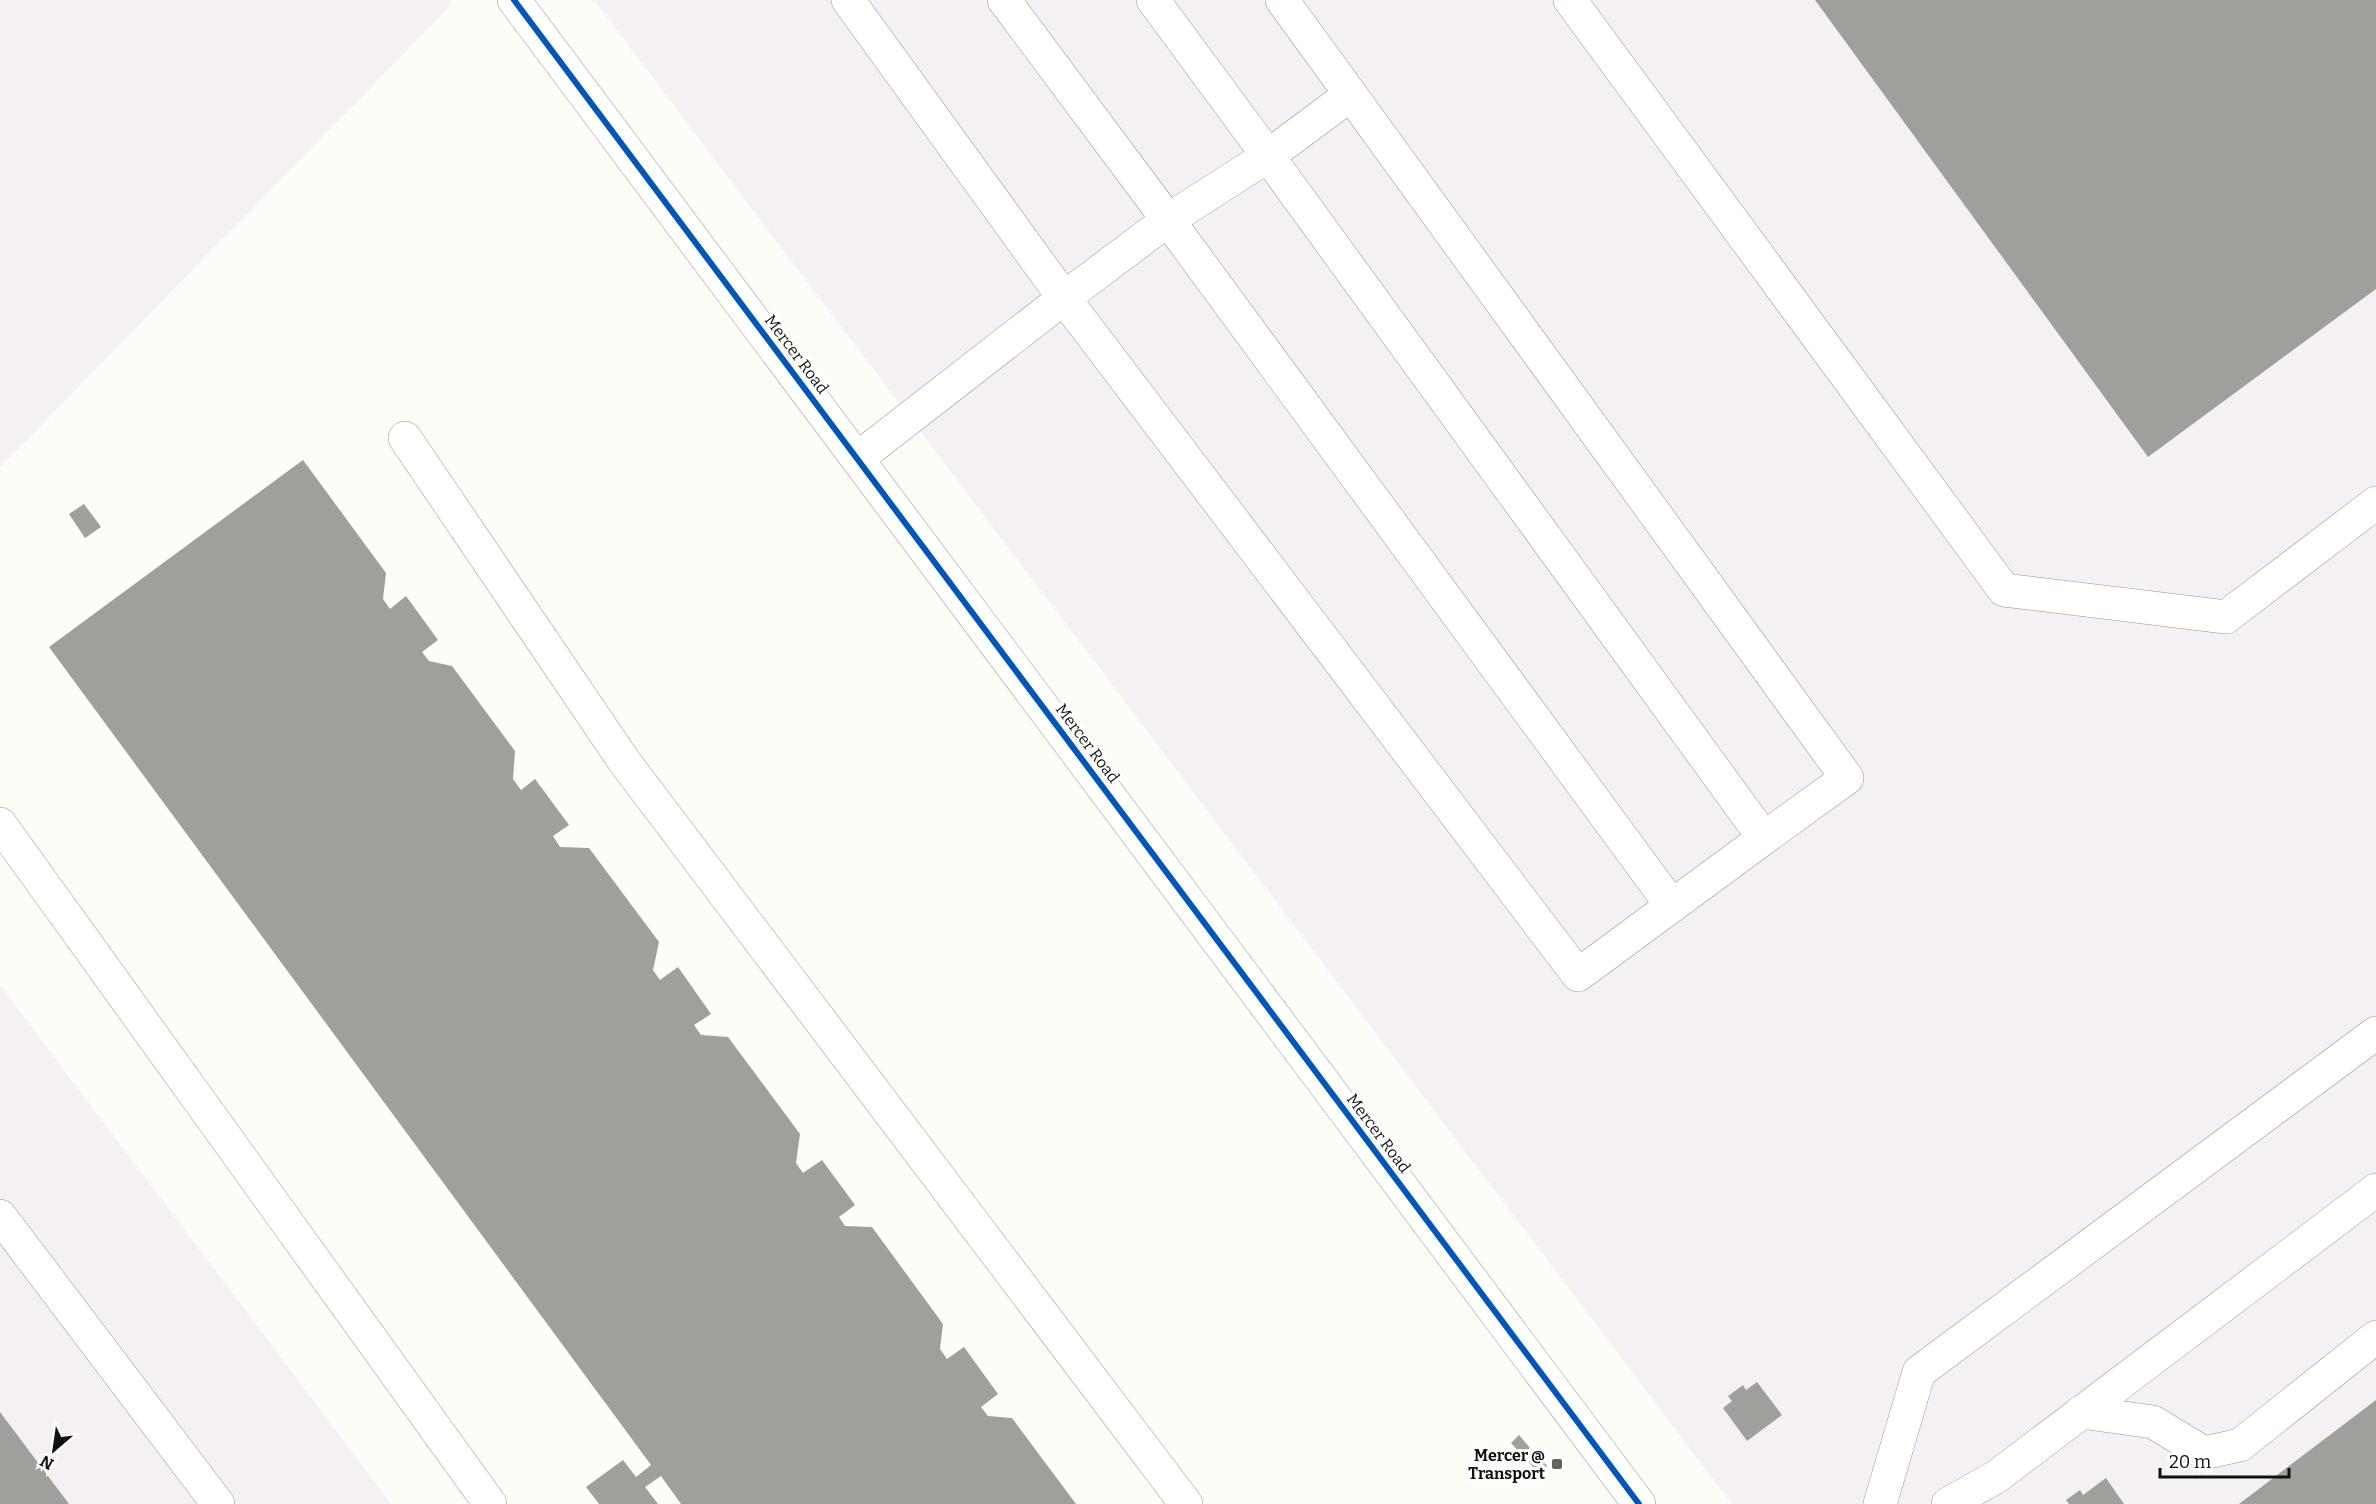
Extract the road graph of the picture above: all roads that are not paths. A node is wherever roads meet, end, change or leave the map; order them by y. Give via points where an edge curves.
1 (514, 0) edge
2 (848, 0) edge
3 (1004, 0) edge
4 (1153, 0) edge
5 (1282, 0) edge
6 (1569, 0) edge
7 (1350, 94) junction
8 (1268, 156) junction
9 (1168, 220) junction
10 (1064, 298) junction
11 (405, 438) dead end
12 (858, 458) junction
13 (2376, 502) edge
14 (0, 824) edge
15 (1764, 838) junction
16 (1672, 906) junction
17 (2376, 1033) edge
18 (2376, 1190) edge
19 (0, 1216) edge
20 (2376, 1337) edge
21 (2081, 1412) junction
22 (218, 1504) edge
23 (490, 1504) edge
24 (1186, 1504) edge
25 (1639, 1504) edge
26 (1880, 1504) edge
27 (1948, 1504) edge

1 - 12 street, Mercer Road
2 - 10 street
3 - 9 street
4 - 8 street
5 - 7 street
6 - 13 street via 2004,590 2226,617
7 - 8 street
7 - 15 street via 1847,778
8 - 9 street
8 - 15 street
9 - 10 street
9 - 16 street
10 - 12 street
10 - 16 street via 1578,975
11 - 24 street via 624,761
12 - 25 street, Mercer Road
14 - 23 street
15 - 16 street
17 - 26 street via 1919,1372
18 - 21 street
19 - 22 street
20 - 21 street via 2240,1444 2204,1453 2153,1422
21 - 27 street via 1996,1477

